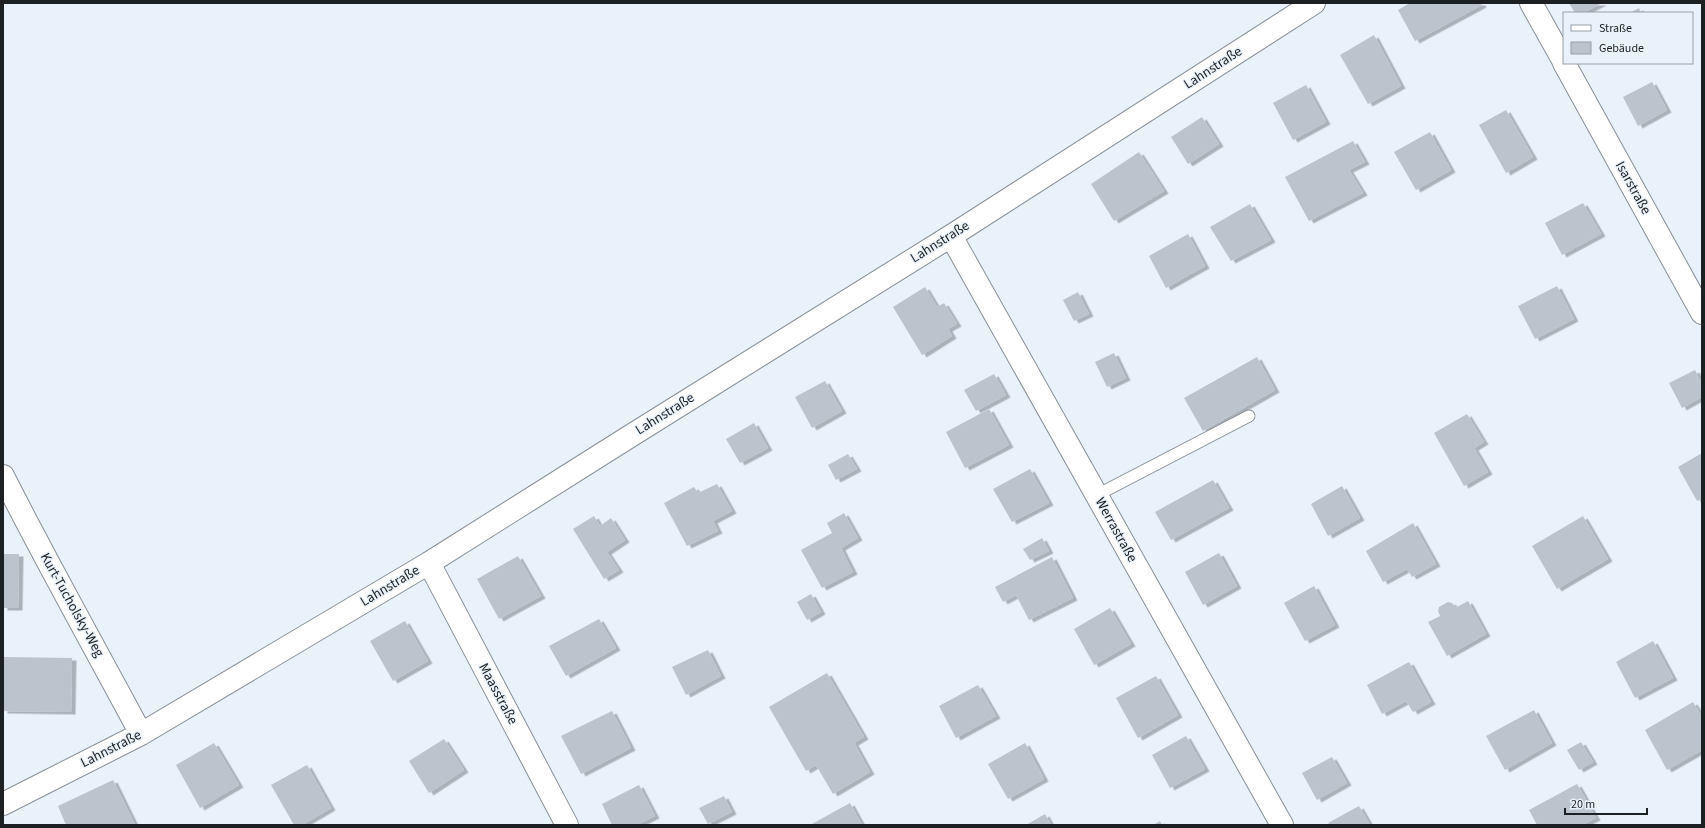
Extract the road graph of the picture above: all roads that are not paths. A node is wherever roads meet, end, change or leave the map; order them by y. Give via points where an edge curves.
1 (1314, 3) edge
2 (1531, 3) edge
3 (1563, 61) edge
4 (1565, 64) edge
5 (951, 236) junction
6 (1702, 313) edge
7 (1249, 416) dead end
8 (3, 476) edge
9 (1097, 495) junction
10 (429, 564) junction
11 (141, 734) junction
12 (3, 804) edge
13 (567, 825) edge
14 (1282, 825) edge

1 - 5 street, Lahnstraße
2 - 3 street, Isarstraße
4 - 6 street, Isarstraße
5 - 9 street, Werrastraße
5 - 10 street, Lahnstraße
7 - 9 lane
8 - 11 street, Kurt-Tucholsky-Weg
9 - 14 street, Werrastraße
10 - 11 street, Lahnstraße
10 - 13 street, Maasstraße
11 - 12 street, Lahnstraße

